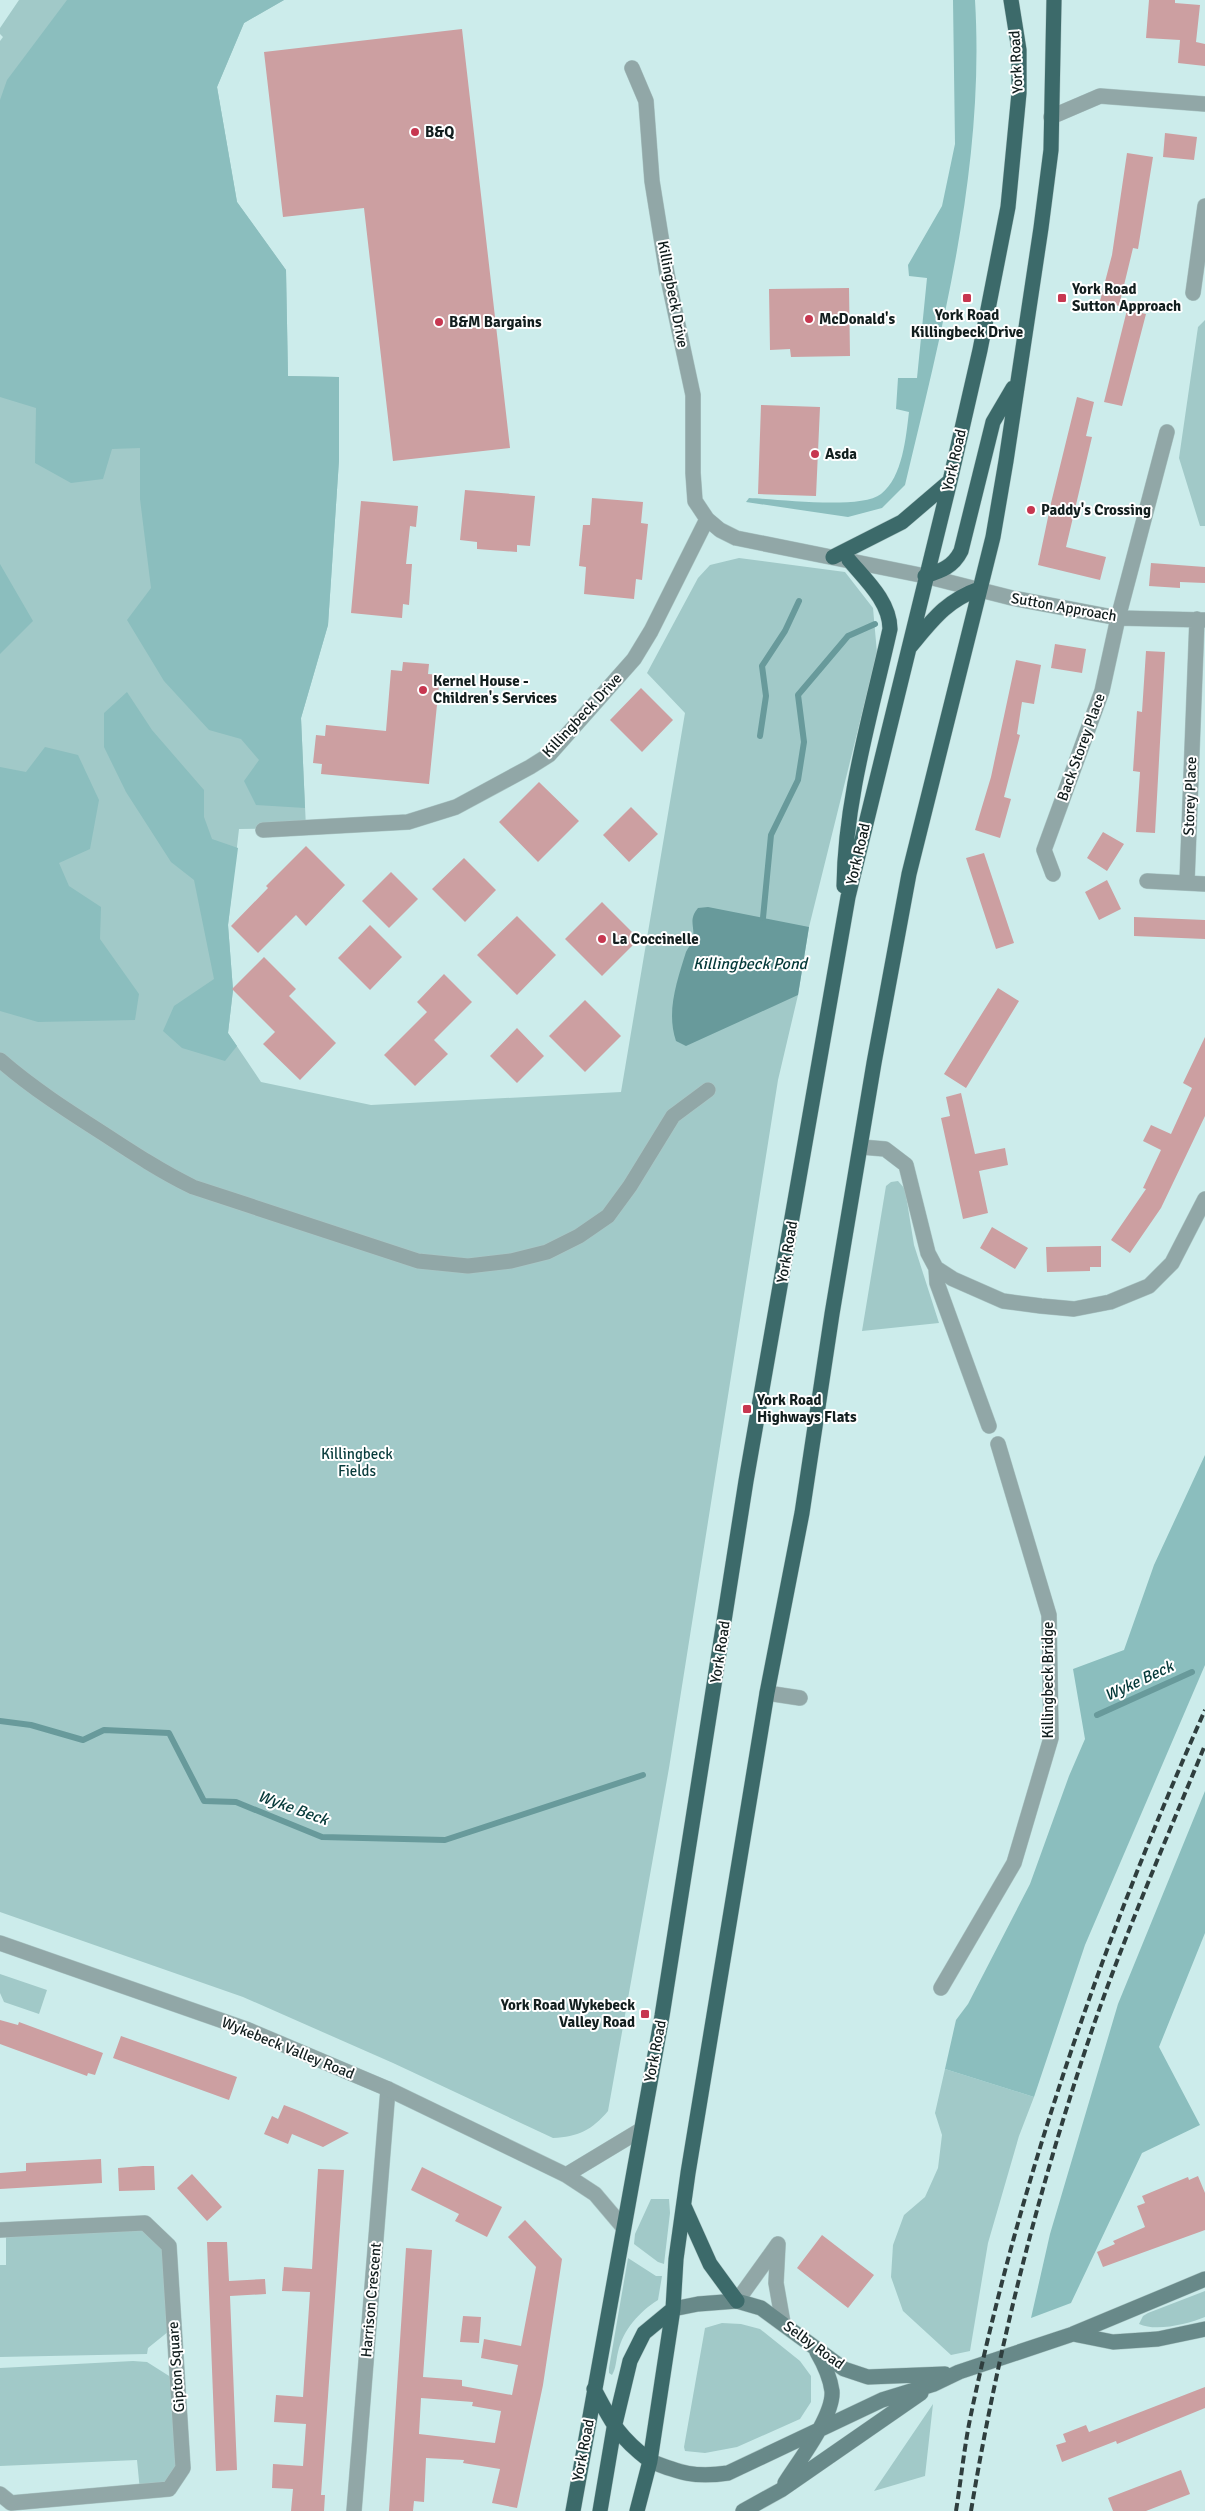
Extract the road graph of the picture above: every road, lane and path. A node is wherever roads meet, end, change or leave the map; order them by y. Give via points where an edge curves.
1 (1011, 0) edge
2 (1054, 0) edge
3 (632, 68) dead end
4 (1205, 104) edge
5 (1051, 117) junction
6 (1205, 206) edge
7 (1193, 293) dead end
8 (1016, 382) junction
9 (1167, 432) dead end
10 (950, 481) junction
11 (707, 519) junction
12 (833, 557) junction
13 (849, 560) junction
14 (925, 576) junction
15 (979, 589) junction
16 (1118, 618) junction
17 (1201, 620) edge
18 (906, 652) junction
19 (263, 830) dead end
20 (1053, 874) dead end
21 (1147, 880) dead end
22 (1187, 882) junction
23 (1205, 884) edge
24 (844, 923) junction
25 (0, 1060) edge
26 (708, 1090) dead end
27 (861, 1147) junction
28 (1205, 1198) edge
29 (936, 1268) junction
30 (989, 1426) dead end
31 (998, 1444) dead end
32 (767, 1693) junction
33 (800, 1698) dead end
34 (0, 1943) edge
35 (941, 1988) dead end
36 (388, 2089) junction
37 (639, 2131) junction
38 (566, 2175) junction
39 (683, 2205) junction
40 (623, 2227) junction
41 (0, 2230) edge
42 (1205, 2279) edge
43 (737, 2301) junction
44 (673, 2309) junction
45 (784, 2323) junction
46 (1205, 2330) edge
47 (1073, 2334) junction
48 (815, 2348) junction
49 (959, 2372) junction
50 (934, 2384) junction
51 (594, 2389) junction
52 (614, 2428) junction
53 (818, 2429) junction
54 (650, 2461) junction
55 (781, 2490) junction
56 (0, 2494) edge
57 (354, 2511) edge
58 (573, 2511) edge
59 (600, 2511) edge
60 (637, 2511) edge
61 (743, 2511) edge

1 - 10 highway, York Road via 1018,50 1019,93 1008,207
2 - 5 highway
3 - 11 street, Killingbeck Drive via 646,101 652,181 693,395 696,501
4 - 5 street via 1096,96
5 - 8 highway via 1041,228
6 - 7 street
8 - 14 highway via 993,422 956,562
8 - 15 highway via 993,537
9 - 16 street, Back Storey Place
10 - 12 highway via 902,522
10 - 14 highway, York Road
11 - 12 street, Killingbeck Drive via 736,538
11 - 19 street, Killingbeck Drive via 634,659 549,754 456,807 408,822
12 - 13 street, Killingbeck Drive
13 - 14 street, Killingbeck Drive
13 - 24 highway via 881,600 890,618 890,629 856,773 844,845
14 - 15 street, Sutton Approach
14 - 18 highway, York Road
15 - 16 street, Sutton Approach
15 - 18 highway via 960,596 944,608
15 - 27 highway via 909,874
16 - 17 street, Sutton Approach
16 - 20 street, Back Storey Place via 1102,691 1044,850
17 - 22 street, Storey Place
18 - 24 highway, York Road
21 - 22 street
22 - 23 street
24 - 37 highway, York Road via 746,1481 669,1971
25 - 26 street via 24,1081 94,1128 193,1187 418,1260 468,1266 511,1261 547,1252 608,1216 673,1116
27 - 29 street via 885,1149 906,1165 928,1253
27 - 32 highway via 802,1513
28 - 29 street via 1172,1264 1149,1286 1110,1302 1074,1309 1003,1300 953,1279
29 - 30 street via 937,1283
31 - 35 street, Killingbeck Bridge via 1049,1615 1051,1738 1014,1863
32 - 33 street
32 - 39 highway
34 - 36 street, Wykebeck Valley Road via 246,2029
36 - 38 street, Wykebeck Valley Road
36 - 57 street, Harrison Crescent
37 - 38 street
37 - 40 highway, York Road
38 - 40 street, Wykebeck Valley Road via 595,2194
39 - 43 highway via 710,2264
39 - 44 highway
40 - 51 highway, York Road
41 - 56 street, Gipton Square via 145,2224 168,2246 183,2468 169,2489 12,2503
42 - 47 main road, Selby Road
43 - 44 main road, Selby Road
43 - 45 main road, Selby Road via 761,2308
43 - 45 street via 778,2244 776,2283
44 - 52 highway via 644,2333 630,2361
44 - 54 highway
45 - 48 main road, Selby Road
46 - 47 main road, Selby Road via 1158,2339 1113,2342
47 - 49 main road, Selby Road
48 - 49 main road, Selby Road via 844,2369 868,2377
48 - 53 main road via 827,2371 832,2393 828,2412
49 - 50 main road, Selby Road
50 - 53 main road, Selby Road via 882,2400
50 - 55 main road, Selby Road
51 - 52 highway
51 - 58 highway, York Road
52 - 54 highway
52 - 59 highway
53 - 54 main road, Selby Road via 728,2472 687,2475
53 - 55 main road
54 - 60 highway
55 - 61 main road, Selby Road

